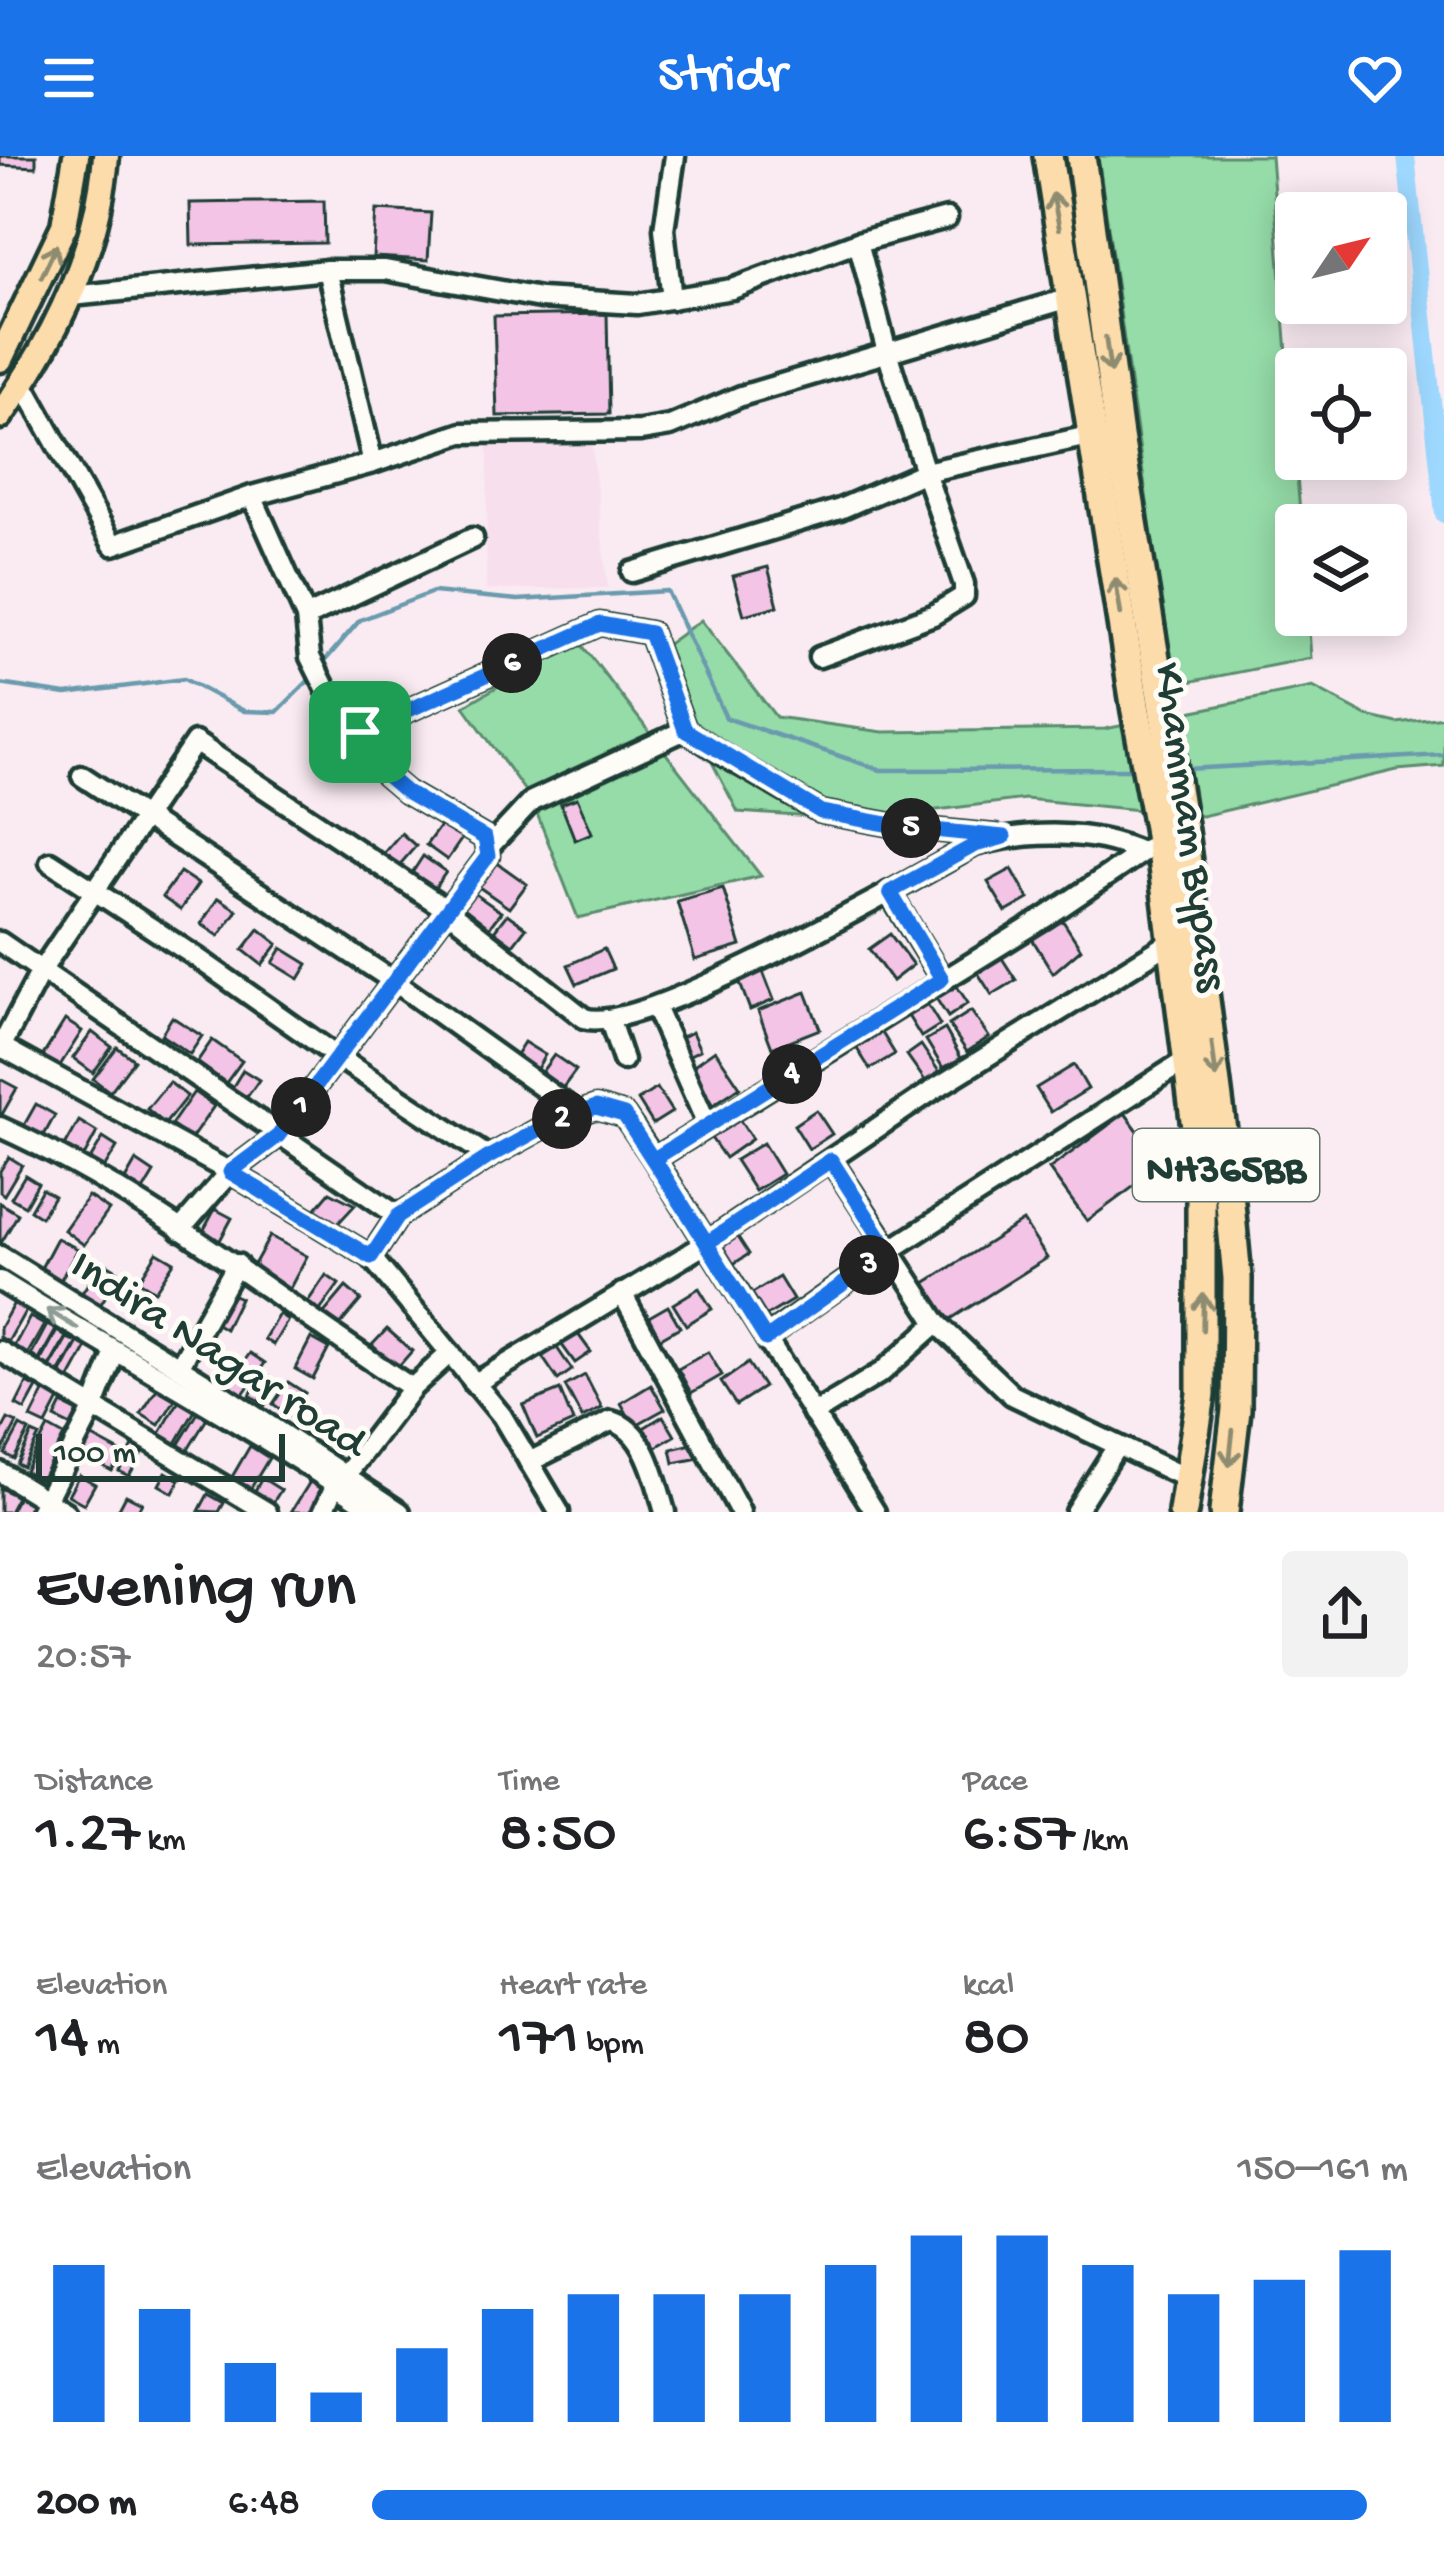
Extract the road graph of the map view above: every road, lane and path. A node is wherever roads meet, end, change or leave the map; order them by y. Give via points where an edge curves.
1 (76, 156) edge
2 (106, 156) edge
3 (675, 156) edge
4 (1048, 156) edge
5 (1081, 156) edge
6 (947, 218) dead end
7 (858, 242) junction
8 (328, 271) junction
9 (71, 296) junction
10 (1072, 297) junction
11 (672, 298) junction
12 (887, 352) junction
13 (0, 359) edge
14 (22, 384) junction
15 (0, 416) edge
16 (1093, 435) junction
17 (373, 463) junction
18 (925, 472) junction
19 (252, 496) junction
20 (473, 538) dead end
21 (632, 572) dead end
22 (306, 617) junction
23 (819, 657) dead end
24 (1148, 711) junction
25 (685, 730) junction
26 (360, 732) junction
27 (82, 776) dead end
28 (145, 818) junction
29 (1160, 835) junction
30 (1004, 837) junction
31 (489, 847) junction
32 (50, 862) dead end
33 (95, 892) junction
34 (890, 892) junction
35 (450, 912) junction
36 (0, 942) edge
37 (1171, 942) junction
38 (41, 971) junction
39 (942, 979) junction
40 (395, 982) junction
41 (655, 1006) junction
42 (610, 1021) junction
43 (0, 1047) edge
44 (339, 1058) junction
45 (623, 1060) dead end
46 (1186, 1060) junction
47 (578, 1113) junction
48 (707, 1124) junction
49 (0, 1127) edge
50 (278, 1136) junction
51 (489, 1157) junction
52 (654, 1159) junction
53 (831, 1160) junction
54 (230, 1172) junction
55 (398, 1216) junction
56 (181, 1230) junction
57 (707, 1243) junction
58 (889, 1251) junction
59 (0, 1256) edge
60 (371, 1257) junction
61 (237, 1264) junction
62 (0, 1281) edge
63 (622, 1293) junction
64 (937, 1323) junction
65 (766, 1339) junction
66 (0, 1351) edge
67 (115, 1352) junction
68 (450, 1353) junction
69 (179, 1367) junction
70 (474, 1384) junction
71 (412, 1388) junction
72 (93, 1409) junction
73 (813, 1414) junction
74 (1117, 1446) junction
75 (530, 1462) junction
76 (0, 1472) edge
77 (341, 1479) junction
78 (1188, 1479) junction
79 (42, 1506) edge
80 (65, 1512) edge
81 (267, 1512) edge
82 (323, 1512) edge
83 (376, 1512) edge
84 (400, 1512) edge
85 (559, 1512) edge
86 (665, 1512) edge
87 (740, 1512) edge
88 (875, 1512) edge
89 (1075, 1512) edge
90 (1183, 1512) edge
91 (1224, 1512) edge

13 -> 1 main road via 64,226
2 - 9 main road
3 - 11 street via 664,229
10 -> 4 highway, Khammam Bypass / NH365BB
5 -> 24 highway, Khammam Bypass / NH365BB
6 - 7 street
7 - 11 street via 731,289
7 - 12 street
8 - 9 street
8 - 11 street via 386,270 540,298
8 - 17 street
9 - 14 main road
10 - 12 street
10 - 16 highway, Khammam Bypass / NH365BB
12 - 17 street via 670,426 462,433
12 - 18 street
14 - 15 main road
14 - 19 street via 113,545
16 - 18 street
24 -> 16 highway, Khammam Bypass / NH365BB
17 - 19 street
18 - 21 street via 840,509
18 - 23 street via 964,596
19 - 22 street
20 - 22 street
22 - 26 street via 310,657
24 - 29 highway, Khammam Bypass / NH365BB
25 - 26 street via 650,633 600,624
25 - 30 street via 821,812
25 - 31 street via 532,801
26 - 31 street via 386,775
27 - 28 street
28 - 33 street
28 - 35 street via 195,742
28 - 40 street
29 - 30 street
29 - 37 highway, Khammam Bypass / NH365BB
29 - 39 street
29 -> 91 highway, Khammam Bypass / NH365BB via 1215,1067 1237,1278
30 - 34 street
31 - 35 street
32 - 33 street
33 - 38 street
33 - 44 street
34 - 39 street
34 - 41 street
35 - 40 street
35 - 42 street via 584,1018
36 - 38 street
37 - 46 highway, Khammam Bypass / NH365BB
37 - 53 street
38 - 43 street
38 - 50 street
39 - 48 street
40 - 44 street
40 - 47 street
41 - 42 street
41 - 48 street
42 - 45 street
43 - 54 street
44 - 50 street
44 - 51 street
46 - 58 street
78 -> 46 highway, Khammam Bypass / NH365BB via 1201,1394 1204,1268
47 - 51 street
47 - 52 street via 596,1107 624,1115
48 - 52 street
49 - 56 street via 60,1154
50 - 54 street
50 - 55 street
51 - 55 street
52 - 57 street
53 - 57 street
53 - 58 street
54 - 56 street
54 - 60 street
55 - 60 street
56 - 61 street
57 - 63 street
57 - 65 street
58 - 64 street
58 - 65 street
59 - 69 street, Indira Nagar road
60 - 68 street
61 - 69 street
61 - 71 street
67 -> 62 street, Indira Nagar road
63 - 70 street
63 - 87 street
64 - 73 street via 882,1372
64 - 74 street via 1012,1396
65 - 73 street
66 - 72 street
67 - 72 street
67 - 77 street, Indira Nagar road
68 - 70 street
68 - 71 street
69 - 77 street, Indira Nagar road
70 - 75 street
71 - 77 street
72 - 79 street
72 - 81 street
73 - 88 street
74 - 78 street
74 - 89 street
75 - 85 street
75 - 86 street via 610,1420 620,1423 650,1465
76 - 79 street
77 - 82 street
77 - 83 street, Indira Nagar road
77 - 84 street, Indira Nagar road
78 - 90 highway, Khammam Bypass / NH365BB
79 - 80 street

